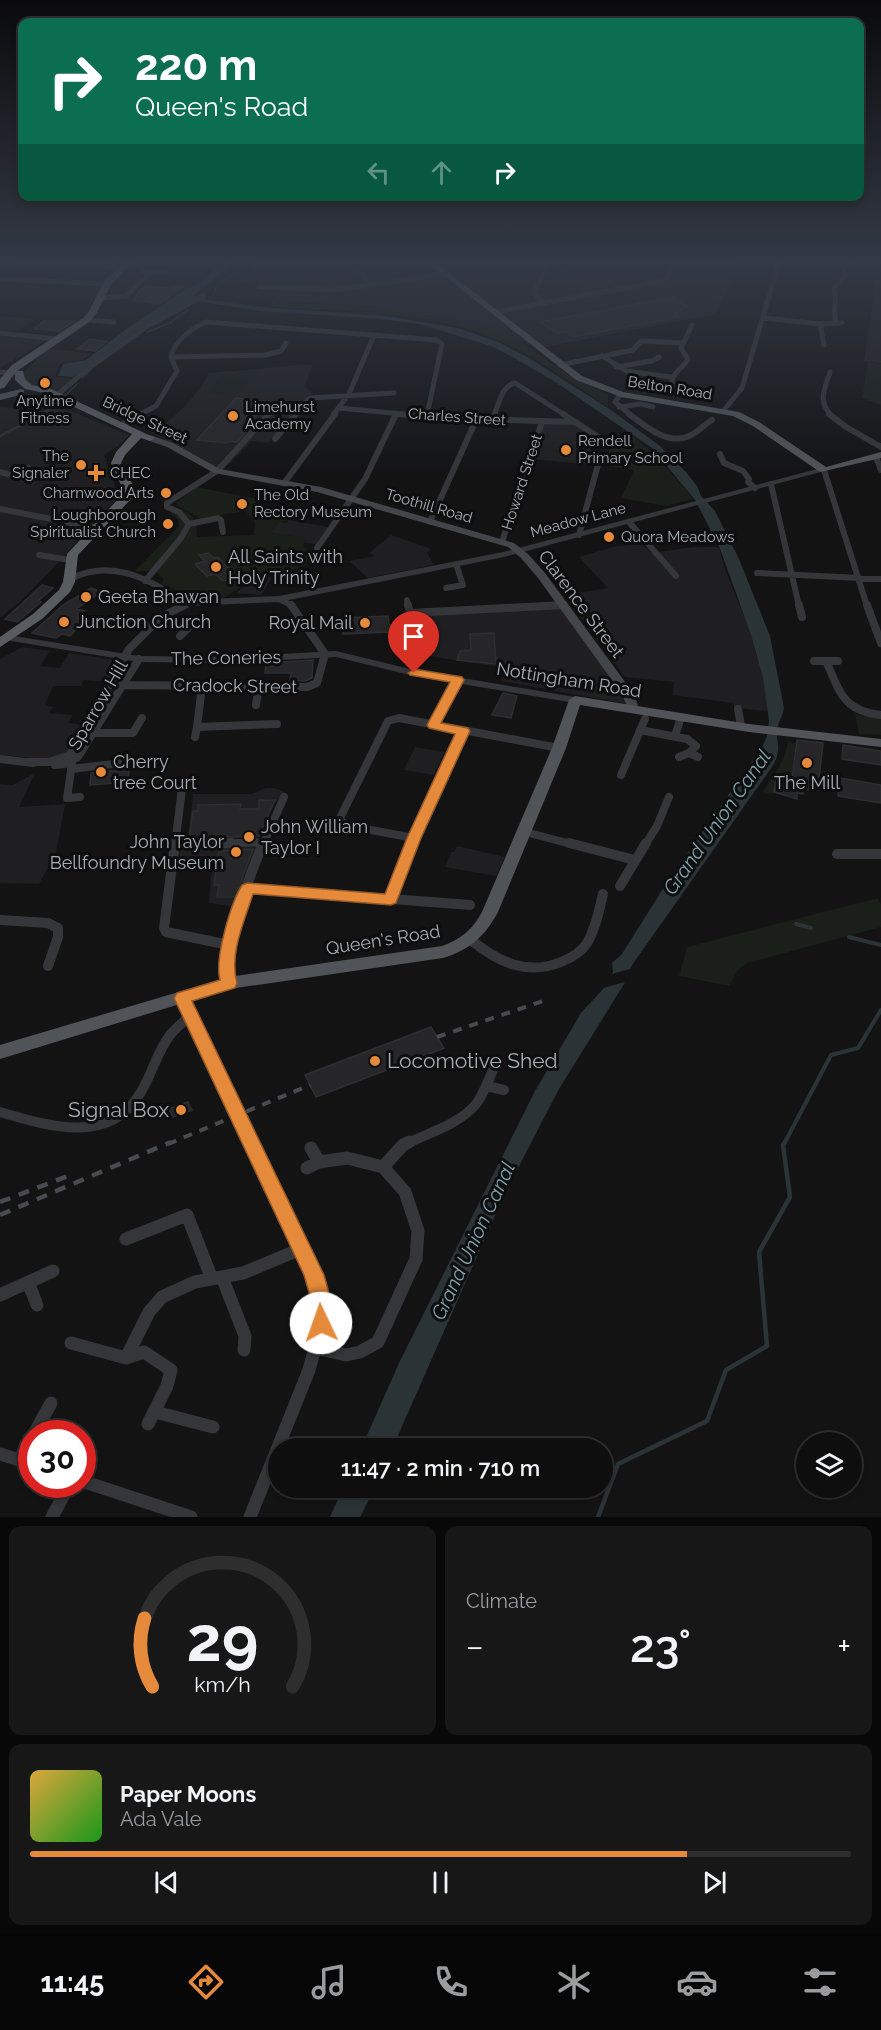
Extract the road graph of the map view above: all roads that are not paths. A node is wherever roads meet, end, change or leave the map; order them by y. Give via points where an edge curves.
1 (0, 333) edge
2 (66, 333) edge
3 (138, 333) edge
4 (189, 333) edge
5 (357, 333) edge
6 (521, 333) edge
7 (687, 333) edge
8 (759, 333) edge
9 (822, 333) edge
10 (374, 334) junction
11 (57, 339) junction
12 (286, 343) dead end
13 (684, 343) junction
14 (824, 345) dead end
15 (602, 356) junction
16 (171, 357) junction
17 (659, 357) dead end
18 (560, 365) junction
19 (616, 367) junction
20 (10, 372) edge
21 (830, 372) dead end
22 (671, 377) junction
23 (3, 390) edge
24 (25, 390) junction
25 (692, 390) dead end
26 (394, 393) dead end
27 (349, 394) junction
28 (621, 394) junction
29 (55, 395) junction
30 (619, 407) junction
31 (653, 407) dead end
32 (339, 408) junction
33 (274, 409) dead end
34 (724, 410) junction
35 (396, 413) junction
36 (427, 417) junction
37 (476, 420) junction
38 (492, 420) junction
39 (712, 420) dead end
40 (542, 422) junction
41 (576, 422) junction
42 (122, 425) junction
43 (145, 435) junction
44 (275, 439) dead end
45 (682, 439) junction
46 (606, 442) dead end
47 (690, 445) dead end
48 (881, 447) edge
49 (720, 454) dead end
50 (805, 456) junction
51 (878, 456) edge
52 (600, 457) dead end
53 (852, 463) junction
54 (28, 468) dead end
55 (824, 470) junction
56 (881, 470) edge
57 (0, 472) edge
58 (220, 472) junction
59 (16, 476) junction
60 (32, 481) dead end
61 (285, 482) junction
62 (771, 484) junction
63 (755, 488) junction
64 (353, 499) junction
65 (0, 509) edge
66 (430, 522) junction
67 (629, 522) junction
68 (189, 524) junction
69 (98, 528) junction
70 (223, 532) dead end
71 (579, 535) junction
72 (502, 542) junction
73 (317, 548) dead end
74 (520, 550) junction
75 (39, 555) dead end
76 (70, 560) junction
77 (456, 564) junction
78 (758, 573) dead end
79 (791, 575) junction
80 (676, 576) dead end
81 (856, 578) junction
82 (70, 579) junction
83 (881, 579) edge
84 (145, 581) junction
85 (446, 588) dead end
86 (279, 599) junction
87 (407, 600) dead end
88 (188, 603) junction
89 (564, 605) junction
90 (410, 613) junction
91 (161, 617) junction
92 (802, 617) dead end
93 (180, 636) dead end
94 (413, 637) dead end
95 (7, 639) edge
96 (881, 643) edge
97 (0, 653) edge
98 (325, 654) junction
99 (126, 657) junction
100 (139, 659) junction
101 (814, 660) dead end
102 (826, 661) junction
103 (838, 661) dead end
104 (457, 680) junction
105 (122, 685) junction
106 (201, 686) junction
107 (259, 686) junction
108 (575, 700) junction
109 (256, 705) dead end
110 (633, 709) junction
111 (738, 709) dead end
112 (881, 715) edge
113 (681, 717) junction
114 (142, 718) dead end
115 (645, 719) dead end
116 (277, 724) dead end
117 (433, 725) junction
118 (197, 727) junction
119 (745, 727) junction
120 (640, 730) junction
121 (463, 731) junction
122 (92, 733) junction
123 (675, 736) junction
124 (195, 737) dead end
125 (881, 743) edge
126 (558, 748) junction
127 (689, 753) junction
128 (680, 757) dead end
129 (698, 757) dead end
130 (0, 759) edge
131 (28, 762) junction
132 (130, 762) dead end
133 (72, 765) junction
134 (621, 775) dead end
135 (182, 789) dead end
136 (80, 797) dead end
137 (284, 797) dead end
138 (669, 797) dead end
139 (525, 832) junction
140 (414, 838) junction
141 (262, 842) junction
142 (184, 845) dead end
143 (837, 854) dead end
144 (881, 854) edge
145 (635, 860) junction
146 (620, 886) dead end
147 (247, 888) junction
148 (603, 894) dead end
149 (391, 899) junction
150 (470, 905) dead end
151 (0, 920) edge
152 (471, 940) junction
153 (229, 945) junction
154 (48, 966) dead end
155 (229, 983) junction
156 (183, 998) junction
157 (190, 1016) junction
158 (0, 1052) edge
159 (494, 1070) dead end
160 (486, 1086) junction
161 (504, 1090) dead end
162 (0, 1112) edge
163 (312, 1148) dead end
164 (319, 1162) junction
165 (383, 1167) junction
166 (307, 1168) dead end
167 (126, 1239) dead end
168 (303, 1248) junction
169 (53, 1271) dead end
170 (217, 1278) junction
171 (28, 1282) junction
172 (0, 1295) edge
173 (37, 1305) dead end
174 (71, 1343) dead end
175 (315, 1348) junction
176 (244, 1350) dead end
177 (126, 1358) junction
178 (51, 1403) dead end
179 (155, 1412) junction
180 (42, 1420) edge
181 (148, 1424) dead end
182 (213, 1427) dead end
183 (0, 1454) edge
184 (18, 1460) edge
185 (96, 1486) edge
186 (62, 1498) edge
187 (52, 1517) edge
188 (191, 1517) edge
189 (250, 1517) edge

1 - 11 street
2 - 11 highway
3 - 29 street
4 - 16 street via 173,348
5 - 10 street
6 - 18 main road, Belton Road
7 - 13 street
8 - 34 street via 742,388
9 - 14 street
10 - 27 street
10 - 36 street via 430,338 442,344
11 - 20 highway via 33,356 32,361
12 - 16 street via 281,351 272,354
13 - 15 street via 641,341 633,350
13 - 22 street via 681,350 687,362
15 - 18 street
15 - 19 street
16 - 42 street via 177,371 158,403
17 - 19 street
18 - 28 main road, Belton Road via 588,383
19 - 22 street
20 - 23 highway
20 - 24 highway
21 - 48 street via 822,400 825,408 838,422
22 - 25 street via 674,388
23 - 24 highway, Bridge Street
24 - 29 highway, Bridge Street
26 - 27 street
27 - 32 street
27 - 44 street via 310,398
28 - 30 street via 615,402
28 - 34 main road, Belton Road
29 - 42 highway, Bridge Street
30 - 31 street
30 - 45 street via 659,433
32 - 35 street, Charles Street
32 - 61 street
33 - 58 street
34 - 50 main road, Belton Road via 746,418
35 - 36 street, Charles Street
35 - 64 street
36 - 37 street, Charles Street
37 - 38 street, Charles Street
37 - 66 street
38 - 40 street, Charles Street
38 - 41 street via 506,387 513,382
39 - 45 street
40 - 41 street, Charles Street
40 - 72 street, Howard Street
41 - 46 street
42 - 43 highway, Bridge Street
43 - 58 main road, Bridge Street
43 - 69 highway via 120,467 127,495
45 - 47 street
49 - 63 street via 724,463 743,471
50 - 53 main road
50 - 55 main road, Belton Road
51 - 53 main road, Meadow Lane
51 - 56 street
52 - 71 street
53 - 55 main road, Meadow Lane
54 - 59 street
55 - 62 street, Meadow Lane
55 - 81 street
57 - 59 street
58 - 61 main road, Toothill Road
58 - 68 street via 167,503
59 - 60 street
61 - 64 main road, Toothill Road
62 - 63 street, Meadow Lane
62 - 79 street
63 - 67 street, Meadow Lane
64 - 66 main road, Toothill Road
64 - 73 street
65 - 69 street
66 - 72 main road, Toothill Road
67 - 71 street, Meadow Lane
67 - 80 street
68 - 70 street via 218,518
68 - 84 street
69 - 76 highway
71 - 74 street, Meadow Lane
72 - 74 main road, Toothill Road
74 - 77 street, Meadow Lane
74 - 89 main road, Clarence Street
75 - 76 street
76 - 82 highway
77 - 85 street via 463,585
77 - 86 street, Meadow Lane
78 - 79 street
79 - 81 street
79 - 92 street
81 - 83 street
81 - 96 street
82 - 84 street via 102,568
82 - 95 highway via 53,608
84 - 88 street
86 - 88 street, Sparrow Hill
86 - 98 street via 297,610
87 - 90 street
88 - 91 street, Sparrow Hill
89 - 90 street
89 - 110 main road, Clarence Street via 628,694
90 - 94 street
91 - 93 street via 189,627
91 - 99 street, Sparrow Hill via 141,635
95 - 97 highway
95 - 99 street, The Coneries
98 - 100 street, The Coneries via 233,660
98 - 104 street, Nottingham Road
98 - 107 street, Cradock Street via 320,678 314,686
99 - 100 street, The Coneries
99 - 131 street, Sparrow Hill via 70,755 49,762
100 - 105 street, Sparrow Hill
101 - 102 street
102 - 103 street
102 - 112 street via 847,705 861,714
104 - 108 street, Nottingham Road
104 - 117 street
105 - 106 street, Cradock Street
105 - 122 street, Sparrow Hill
106 - 107 street, Cradock Street
106 - 118 street
107 - 109 street
108 - 110 main road, Nottingham Road
108 - 126 main road
110 - 113 main road, Nottingham Road
111 - 119 street
113 - 119 main road, Nottingham Road
113 - 123 street
114 - 122 street via 134,733
115 - 120 street
116 - 118 street via 204,730
117 - 121 street
117 - 140 street via 399,718 386,723 339,820 349,826
118 - 124 street
119 - 125 main road, Nottingham Road
120 - 123 street
120 - 134 street
121 - 126 street
121 - 140 street
122 - 133 street, Sparrow Hill
123 - 127 street via 696,746
126 - 139 main road
127 - 128 street
127 - 129 street
130 - 131 street
131 - 133 street, Sparrow Hill
132 - 133 street
133 - 136 street via 68,798
135 - 153 street via 164,928 172,934
137 - 141 street
138 - 145 street via 657,826
139 - 145 street
139 - 152 main road via 488,916
140 - 149 street
141 - 142 street
141 - 147 street
143 - 144 street
145 - 146 street
147 - 149 street
147 - 153 street
148 - 152 street via 583,949 550,966 531,969 507,965
149 - 150 street
151 - 154 street via 48,923 58,928
152 - 155 main road, Queen's Road via 443,952
153 - 155 street
155 - 156 main road, Queen's Road
156 - 157 street
156 - 158 main road, Queen's Road
157 - 162 street via 170,1035 136,1100 113,1119 76,1130
157 - 168 street, bridge
159 - 160 street
160 - 161 street
160 - 165 street via 466,1113 404,1145
163 - 164 street
164 - 165 street via 347,1158
164 - 166 street
165 - 175 street via 405,1192 417,1224 419,1243 409,1278 378,1342 346,1355
167 - 170 street via 187,1215
168 - 170 street via 243,1273
168 - 175 street via 320,1296 321,1323
169 - 171 street
170 - 176 street via 245,1336
170 - 177 street via 195,1282 162,1297 149,1312
171 - 172 street
171 - 173 street
174 - 177 street
175 - 189 street
177 - 179 street via 144,1352 171,1370
178 - 180 street
179 - 181 street
179 - 182 street
183 - 184 street
185 - 188 street
186 - 187 street

